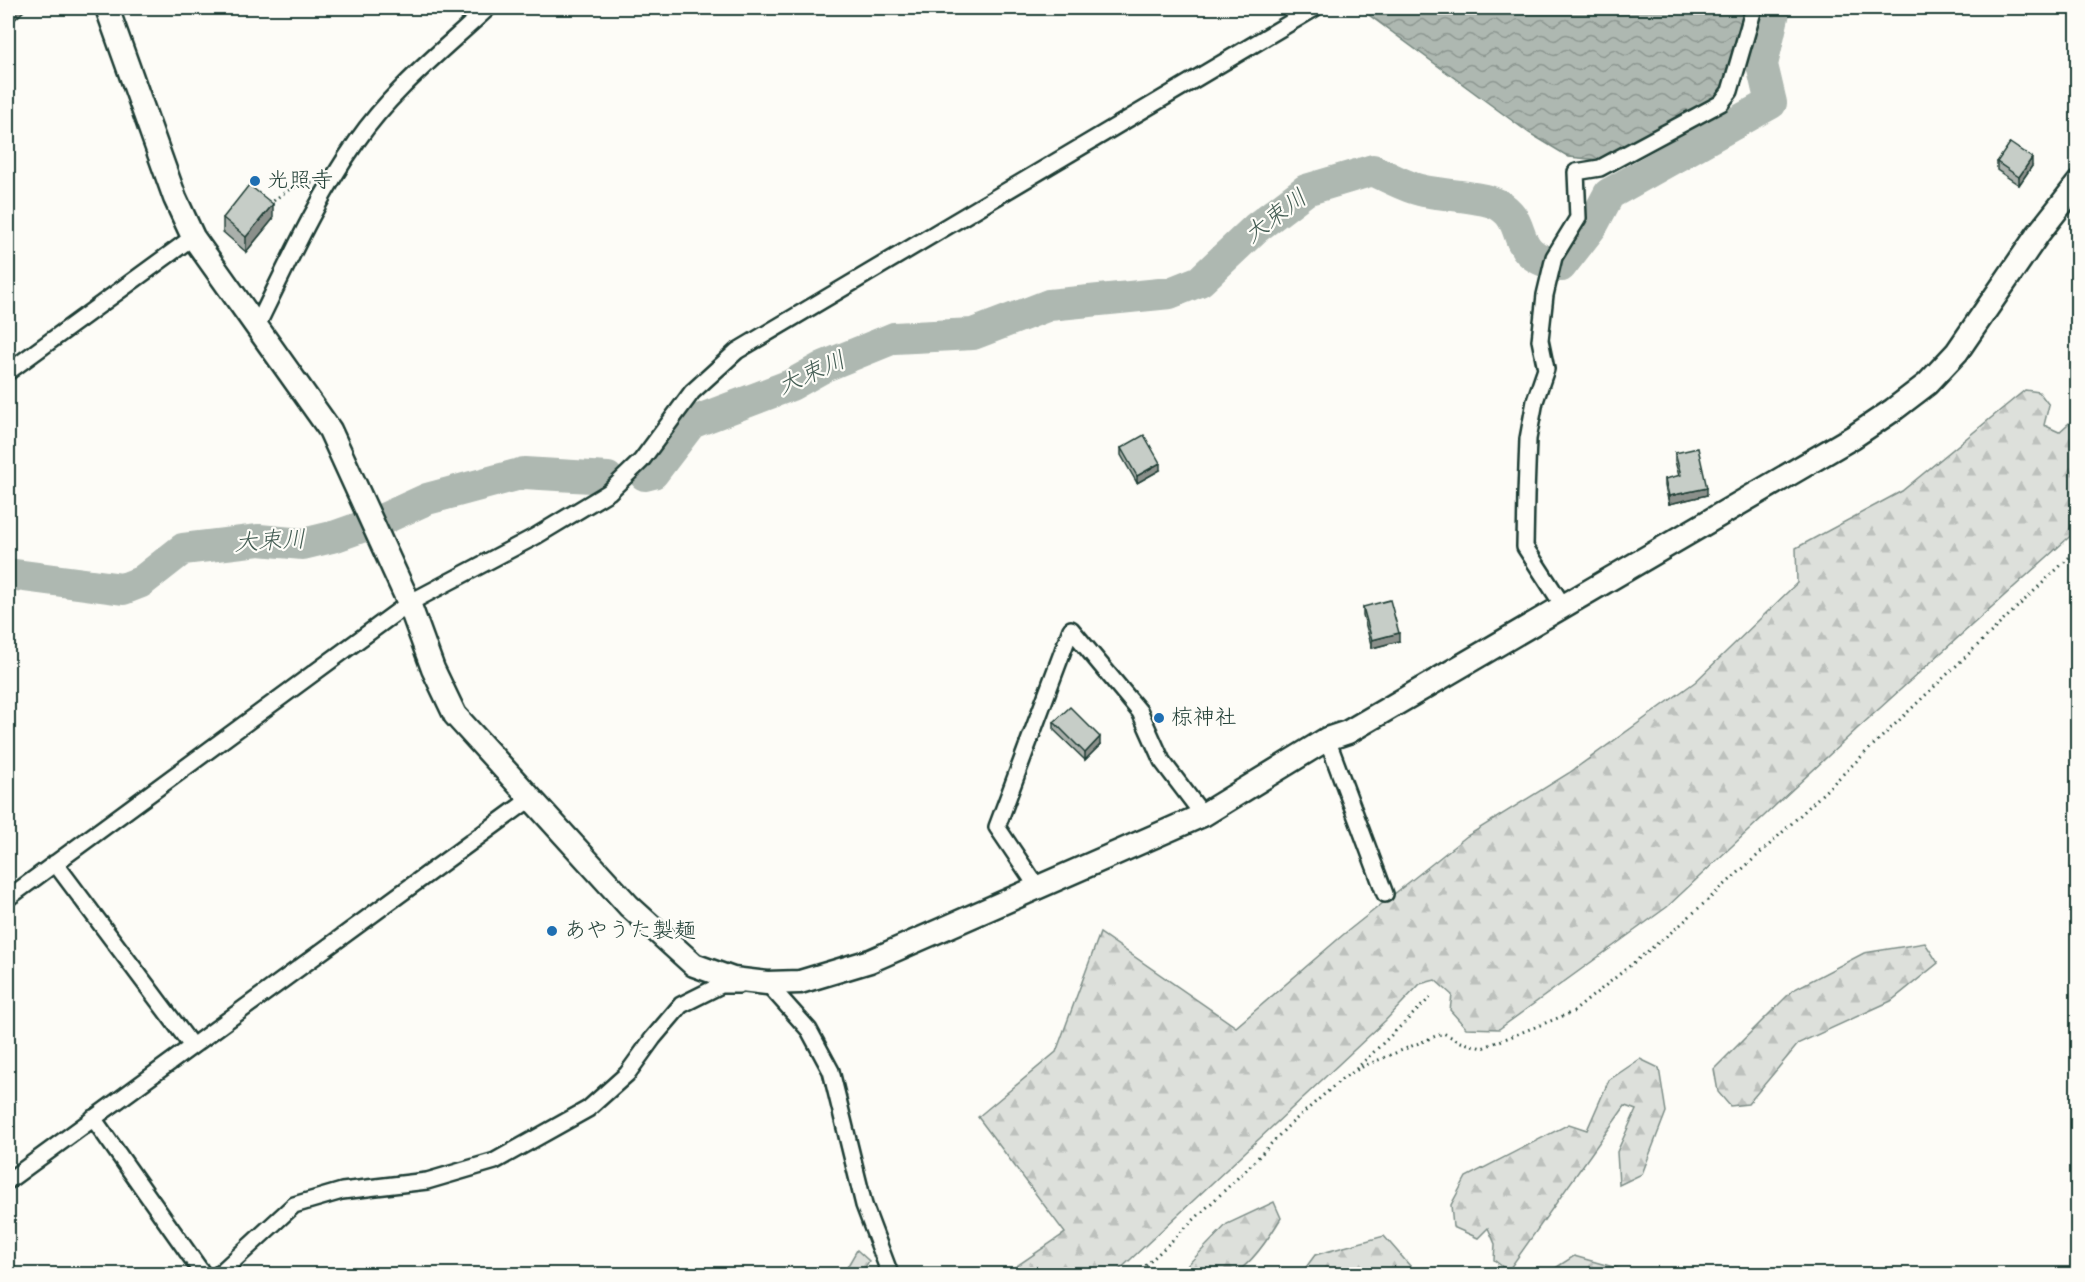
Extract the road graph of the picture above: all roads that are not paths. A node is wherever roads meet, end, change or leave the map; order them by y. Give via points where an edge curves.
1 (107, 8) edge
2 (488, 8) edge
3 (1315, 8) edge
4 (1754, 8) edge
5 (2078, 183) edge
6 (193, 237) junction
7 (257, 326) junction
8 (8, 372) edge
9 (409, 603) junction
10 (1562, 604) junction
11 (1326, 739) junction
12 (530, 799) junction
13 (1203, 815) junction
14 (55, 863) junction
15 (1038, 888) junction
16 (1385, 894) dead end
17 (8, 898) edge
18 (767, 983) junction
19 (192, 1046) junction
20 (93, 1118) junction
21 (8, 1181) edge
22 (203, 1275) edge
23 (219, 1275) edge
24 (891, 1275) edge

1 - 6 street
2 - 7 street via 392,98 357,141 312,214
3 - 9 street via 738,351 692,392 641,461 609,492 536,536
4 - 10 street via 1730,91 1720,103 1600,168 1576,172 1578,218 1552,263 1540,340 1546,369 1528,439 1525,546
5 - 10 street via 1957,352 1926,384 1853,437
6 - 7 street
6 - 8 street
7 - 9 street via 330,430
9 - 12 street via 455,715
9 - 14 street
10 - 11 street via 1348,732
11 - 13 street
11 - 16 street
12 - 18 street via 629,906 694,965 733,979
12 - 19 street
13 - 15 street
13 - 15 street via 1162,761 1140,712 1071,629 997,827
14 - 17 street
14 - 19 street
15 - 18 street via 851,968 800,982
18 - 23 street via 721,985 681,1005 627,1074 588,1109 495,1161 428,1181 342,1191 294,1204
18 - 24 street via 809,1030 831,1071 864,1205
19 - 20 street
20 - 21 street
20 - 22 street

